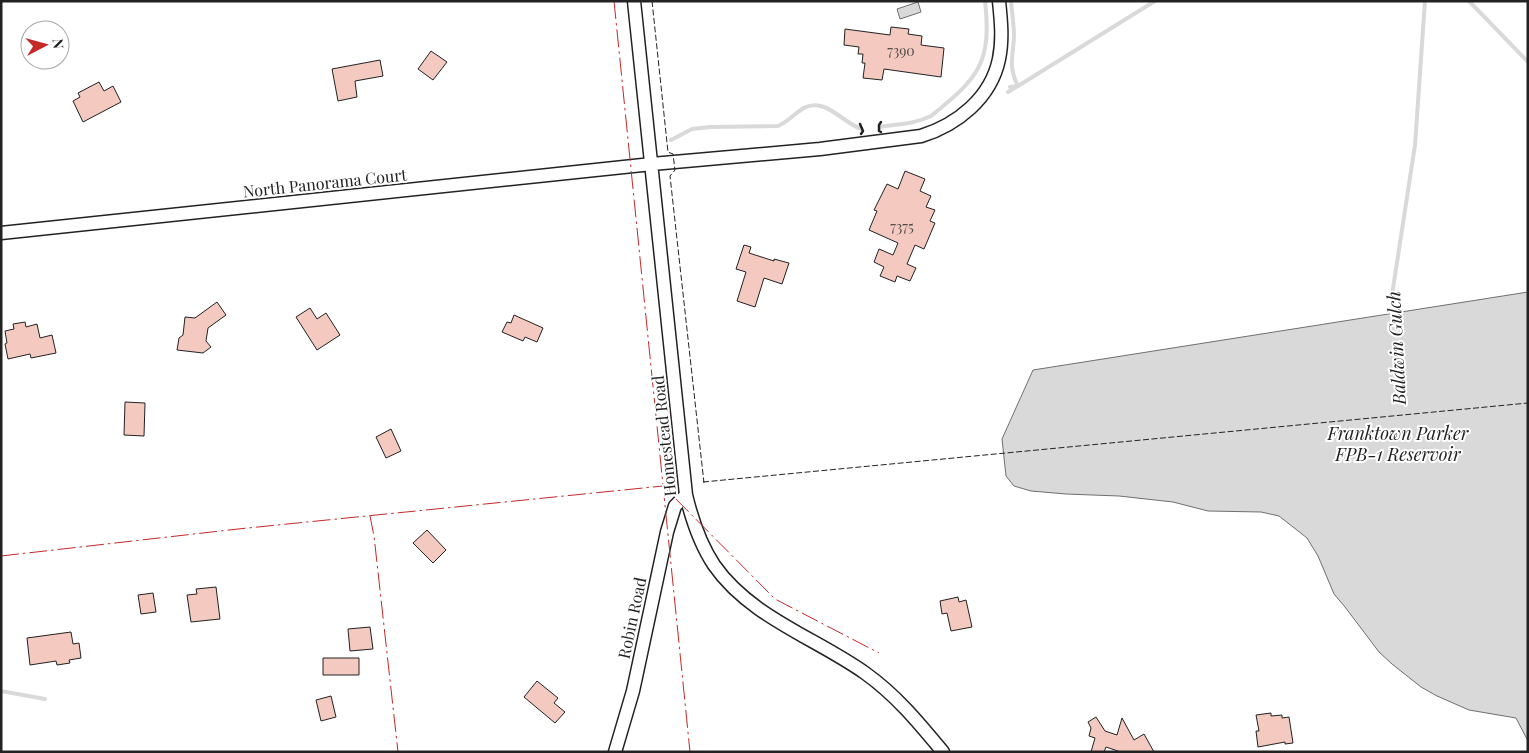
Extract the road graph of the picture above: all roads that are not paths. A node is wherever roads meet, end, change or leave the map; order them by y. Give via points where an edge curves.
1 (634, 1) edge
2 (999, 1) edge
3 (652, 164) junction
4 (1, 233) edge
5 (686, 495) junction
6 (615, 752) edge
7 (942, 752) edge

1 - 3 street, Homestead Road
2 - 3 street, North Panorama Court via 1001,33 997,66 971,109 944,127 920,136 820,149
3 - 4 street, North Panorama Court
3 - 5 street, Homestead Road
5 - 6 street, Robin Road via 674,506 636,682
5 - 7 street, Homestead Road via 696,529 714,565 738,593 879,684 916,718

